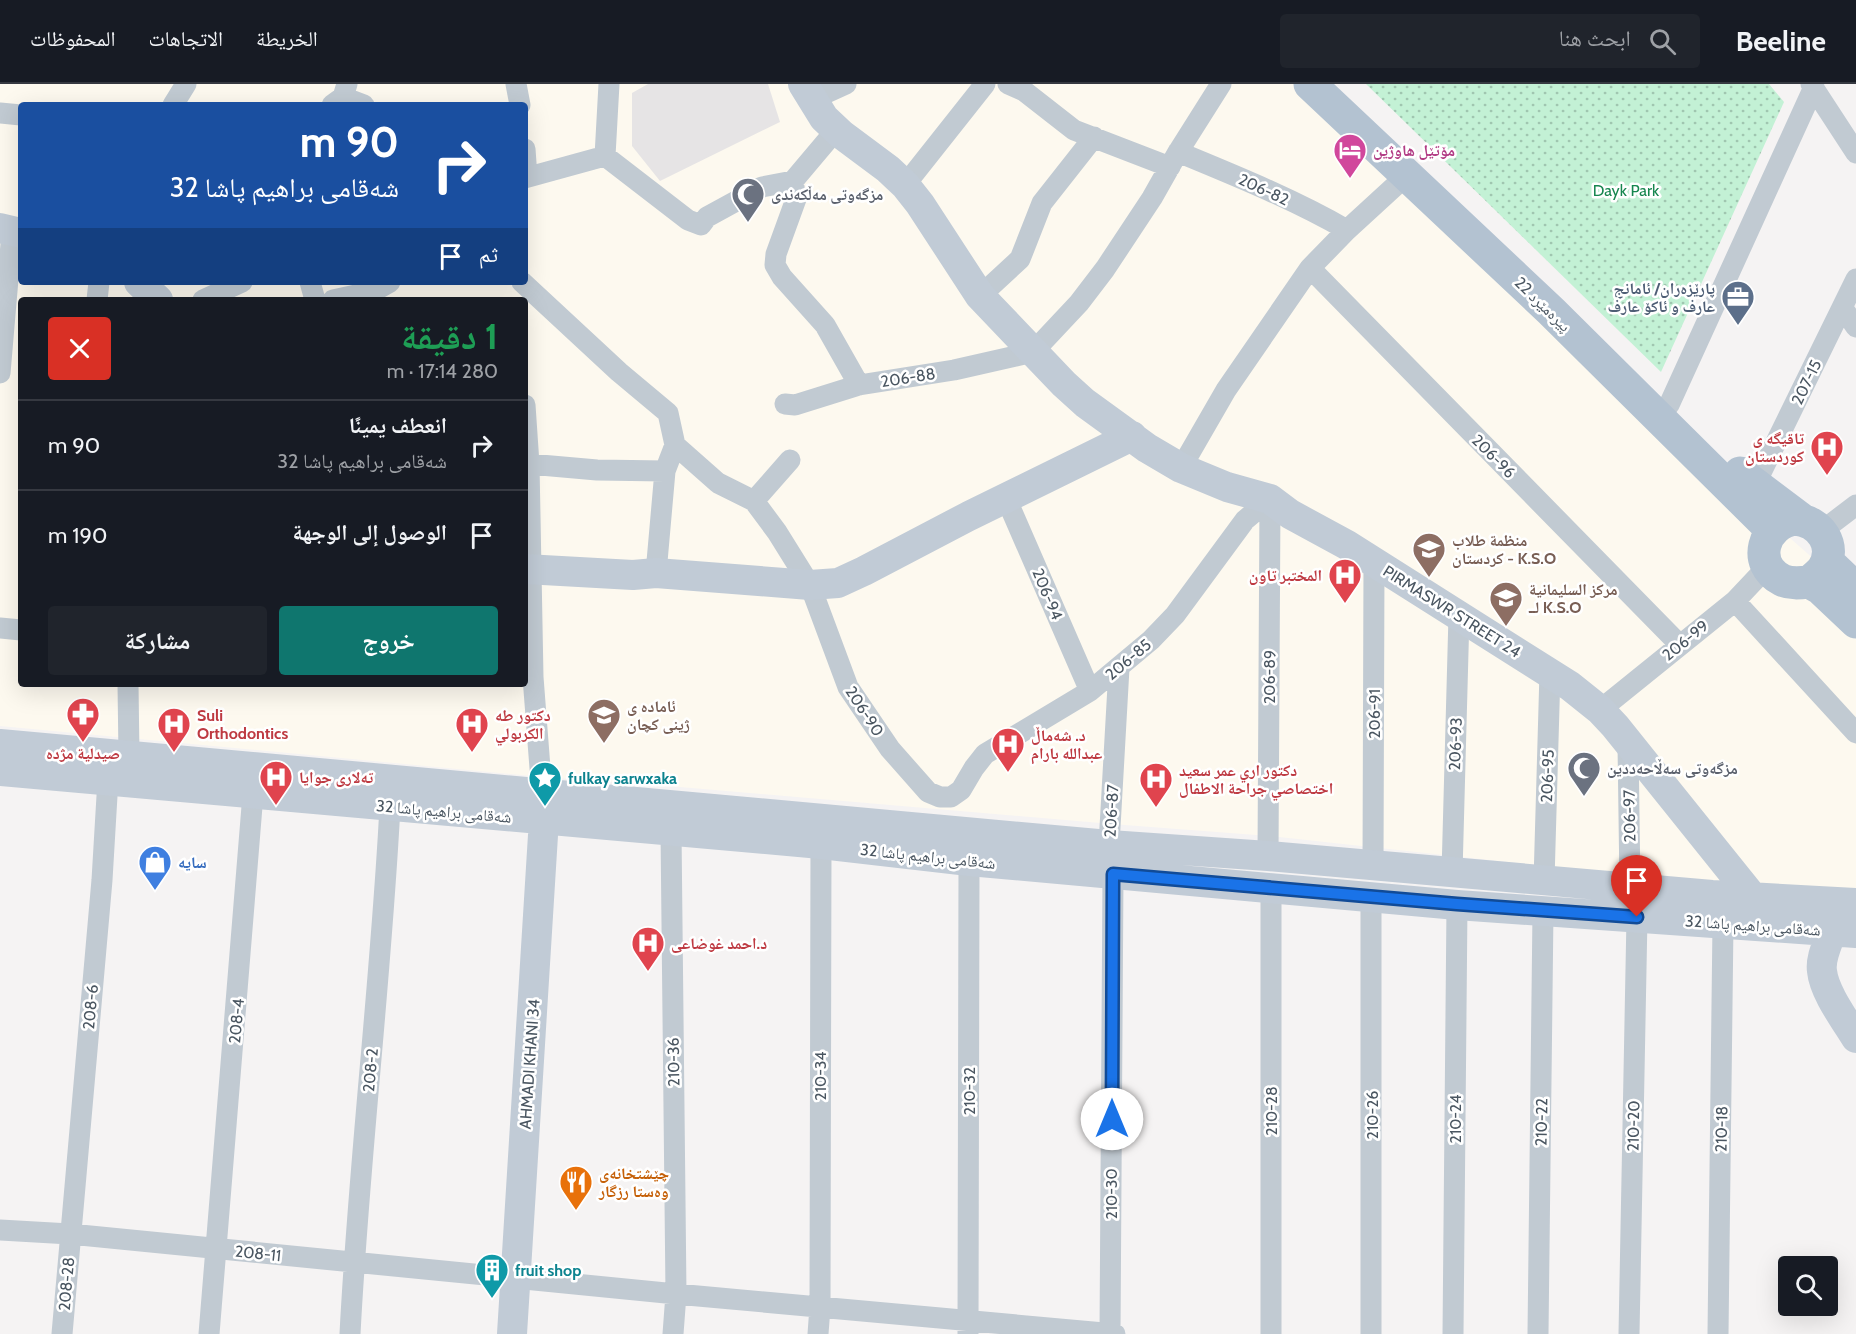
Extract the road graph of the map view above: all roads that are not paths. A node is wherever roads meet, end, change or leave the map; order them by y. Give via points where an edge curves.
1 (186, 84) edge
2 (516, 84) edge
3 (609, 84) edge
4 (846, 84) edge
5 (985, 84) edge
6 (1221, 84) edge
7 (1310, 84) edge
8 (1340, 84) edge
9 (1021, 86) edge
10 (1812, 86) edge
11 (808, 92) edge
12 (341, 95) edge
13 (175, 102) edge
14 (357, 102) edge
15 (519, 102) edge
16 (0, 112) edge
17 (18, 115) edge
18 (836, 130) junction
19 (1094, 138) junction
20 (1856, 153) edge
21 (605, 156) junction
22 (1174, 160) junction
23 (1407, 175) junction
24 (528, 176) edge
25 (793, 181) junction
26 (905, 185) junction
27 (11, 231) edge
28 (1347, 231) junction
29 (1310, 268) junction
30 (1856, 279) edge
31 (142, 285) edge
32 (236, 285) edge
33 (385, 285) edge
34 (525, 285) edge
35 (980, 296) junction
36 (155, 297) edge
37 (210, 297) edge
38 (347, 297) edge
39 (1842, 307) junction
40 (1856, 327) edge
41 (1033, 352) junction
42 (0, 373) edge
43 (859, 385) junction
44 (785, 404) dead end
45 (1669, 405) junction
46 (1132, 436) junction
47 (675, 445) junction
48 (528, 449) edge
49 (790, 460) dead end
50 (529, 464) junction
51 (1180, 468) junction
52 (665, 471) junction
53 (1755, 485) junction
54 (1006, 498) junction
55 (1270, 499) junction
56 (753, 501) junction
57 (1856, 505) edge
58 (528, 516) edge
59 (1806, 545) junction
60 (1374, 562) junction
61 (1768, 566) junction
62 (528, 569) edge
63 (656, 573) junction
64 (810, 585) junction
65 (528, 587) edge
66 (1856, 589) edge
67 (1735, 601) junction
68 (1459, 615) junction
69 (1856, 622) edge
70 (0, 628) edge
71 (18, 630) edge
72 (1679, 644) junction
73 (1119, 668) junction
74 (1550, 672) junction
75 (128, 687) edge
76 (1090, 691) junction
77 (1600, 710) junction
78 (1856, 733) edge
79 (0, 744) edge
80 (1628, 744) junction
81 (129, 756) junction
82 (0, 771) edge
83 (108, 779) junction
84 (961, 790) joint
85 (253, 794) junction
86 (390, 806) junction
87 (543, 807) junction
88 (671, 831) junction
89 (821, 844) junction
90 (1268, 856) junction
91 (1111, 860) junction
92 (969, 861) junction
93 (1373, 866) junction
94 (1452, 873) junction
95 (1544, 881) junction
96 (1630, 887) junction
97 (1271, 888) junction
98 (1371, 897) junction
99 (1754, 899) junction
100 (1856, 903) edge
101 (1457, 904) junction
102 (1543, 911) junction
103 (1637, 917) junction
104 (1723, 923) junction
105 (1844, 932) edge
106 (1856, 1038) edge
107 (0, 1230) edge
108 (70, 1234) junction
109 (217, 1249) junction
110 (354, 1263) junction
111 (515, 1278) junction
112 (676, 1294) junction
113 (820, 1307) junction
114 (968, 1327) edge
115 (62, 1334) edge
116 (209, 1334) edge
117 (350, 1334) edge
118 (512, 1334) edge
119 (673, 1334) edge
120 (818, 1334) edge
121 (1110, 1334) edge
122 (1114, 1334) edge
123 (1271, 1334) edge
124 (1371, 1334) edge
125 (1453, 1334) edge
126 (1538, 1334) edge
127 (1629, 1334) edge
128 (1718, 1334) edge

1 - 13 street
2 - 15 street
3 - 21 street
4 - 11 street
5 - 26 street
6 - 22 street
7 - 23 main road, 22 پیرەمێرد
8 - 45 main road, 22 پیرەمێرد
9 - 19 street, 206-82 via 1074,130
10 - 20 street
10 - 45 street
11 - 18 main road, PIRMASWR STREET 24
12 - 14 street
16 - 17 street
18 - 25 street
18 - 26 main road, PIRMASWR STREET 24
19 - 22 street, 206-82
19 - 35 street via 1042,203 1020,259
21 - 24 street
21 - 25 street via 688,220 701,225 706,218 762,187
22 - 28 street, 206-82 via 1256,184
22 - 41 street via 1105,269
23 - 28 street
23 - 59 main road, 22 پیرەمێرد
25 - 43 street via 796,199 775,265 825,325
26 - 35 main road, PIRMASWR STREET 24
27 - 42 street
28 - 29 street
29 - 51 street via 1226,390
29 - 72 street, 206-96
30 - 39 street, 207-15
31 - 36 main road
32 - 37 street
33 - 38 street
34 - 47 street via 668,413
35 - 41 main road, PIRMASWR STREET 24
39 - 40 street
39 - 53 street, 207-15
41 - 43 street, 206-88
41 - 46 main road, PIRMASWR STREET 24 via 1085,403
43 - 44 street, 206-88 via 795,405
45 - 53 main road, 22 پیرەمێرد
46 - 51 main road, PIRMASWR STREET 24
46 - 54 main road
47 - 52 street
47 - 56 street via 718,483
48 - 50 street
49 - 56 street
50 - 52 street
50 - 58 street
51 - 55 main road, PIRMASWR STREET 24
52 - 63 street
53 - 59 main road, 22 پیرەمێرد
54 - 64 main road via 838,583
54 - 76 street, 206-94
55 - 60 main road, PIRMASWR STREET 24
55 - 73 street, 206-85 via 1245,520 1175,615
55 - 90 street, 206-89
56 - 64 street, 206-90 via 777,531
57 - 59 street
59 - 61 main road via 1791,583
59 - 61 main road via 1767,536 1764,551
59 - 66 main road
59 - 69 main road via 1820,588
60 - 68 main road, PIRMASWR STREET 24
60 - 93 street, 206-91
61 - 67 street, 206-99
62 - 63 main road
63 - 64 main road
64 - 84 street, 206-90 via 848,687 890,749 928,792 951,797
65 - 87 street
67 - 72 street, 206-99
67 - 78 street
68 - 74 main road, PIRMASWR STREET 24
68 - 94 street, 206-93
70 - 71 street
72 - 77 street, 206-99
73 - 76 street, 206-85
73 - 91 street, 206-87
74 - 77 main road, PIRMASWR STREET 24
74 - 95 street, 206-95
75 - 81 street
76 - 84 street, 206-85 via 986,754
77 - 80 main road, PIRMASWR STREET 24
79 - 81 main road, شەقامی براهیم پاشا 32
80 - 96 street, 206-97
80 - 99 main road, PIRMASWR STREET 24
81 - 87 main road, شەقامی براهیم پاشا 32
82 - 83 main road, شەقامی براهیم پاشا 32
83 - 85 main road, شەقامی براهیم پاشا 32
83 - 108 street, 208-6
85 - 86 main road, شەقامی براهیم پاشا 32
85 - 109 street, 208-4
86 - 87 main road, شەقامی براهیم پاشا 32
86 - 110 street, 208-2
87 - 88 main road, شەقامی براهیم پاشا 32
87 - 91 main road, شەقامی براهیم پاشا 32
87 - 111 main road, AHMADI KHANI 34
88 - 89 main road, شەقامی براهیم پاشا 32
88 - 112 street, 210-36
89 - 92 main road, شەقامی براهیم پاشا 32
89 - 113 street, 210-34
90 - 91 main road, شەقامی براهیم پاشا 32
90 - 93 main road, شەقامی براهیم پاشا 32
91 - 92 main road, شەقامی براهیم پاشا 32
91 - 97 main road, شەقامی براهیم پاشا 32
91 - 121 street, 210-30
92 - 114 street, 210-32
93 - 94 main road, شەقامی براهیم پاشا 32
94 - 95 main road, شەقامی براهیم پاشا 32
95 - 96 main road, شەقامی براهیم پاشا 32
96 - 99 main road, شەقامی براهیم پاشا 32
97 - 98 main road, شەقامی براهیم پاشا 32
97 - 123 street, 210-28
98 - 101 main road, شەقامی براهیم پاشا 32
98 - 124 street, 210-26
99 - 100 main road, شەقامی براهیم پاشا 32
101 - 102 main road, شەقامی براهیم پاشا 32
101 - 125 street, 210-24
102 - 103 main road, شەقامی براهیم پاشا 32
102 - 126 street, 210-22
103 - 104 main road, شەقامی براهیم پاشا 32
103 - 127 street, 210-20
104 - 105 main road, شەقامی براهیم پاشا 32
104 - 128 street, 210-18
105 - 106 main road via 1822,960 1822,972
107 - 108 street, 208-11
108 - 109 street, 208-11
108 - 115 street, 208-28
109 - 110 street, 208-11
109 - 116 street, 208-4
110 - 111 street, 208-11
110 - 117 street, 208-2
111 - 112 street
111 - 118 main road, AHMADI KHANI 34
112 - 113 street
112 - 119 street, 210-36
113 - 114 street
113 - 120 street, 210-34
114 - 121 street
121 - 122 street

